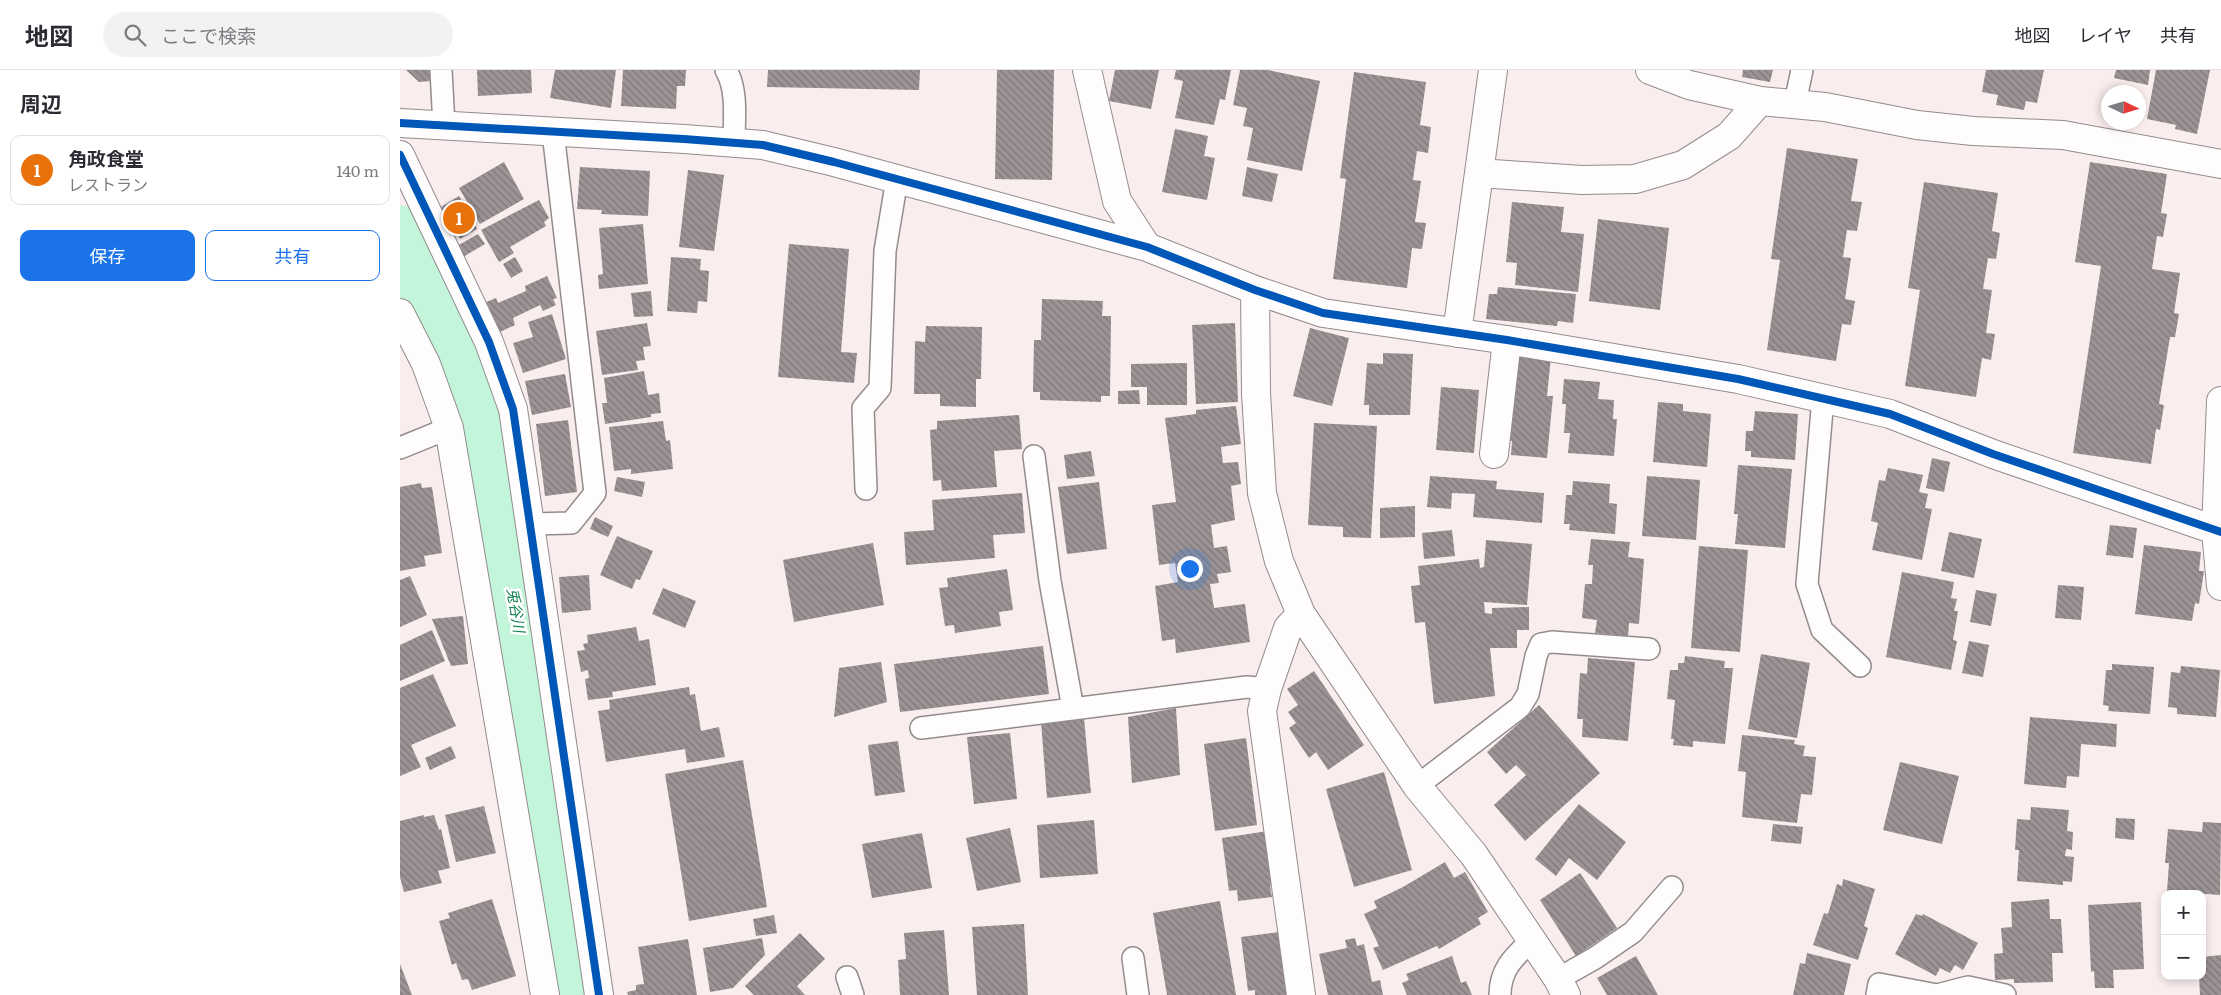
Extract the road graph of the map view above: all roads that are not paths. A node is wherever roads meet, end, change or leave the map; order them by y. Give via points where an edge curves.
1 (441, 70) edge
2 (726, 70) edge
3 (1087, 70) edge
4 (1493, 70) edge
5 (1650, 70) edge
6 (1802, 70) edge
7 (1760, 101) junction
8 (1795, 103) junction
9 (400, 123) edge
10 (444, 126) junction
11 (552, 132) junction
12 (734, 142) junction
13 (400, 155) edge
14 (2221, 164) edge
15 (1479, 173) junction
16 (897, 179) junction
17 (1147, 247) junction
18 (1256, 290) junction
19 (400, 313) edge
20 (1457, 333) junction
21 (1507, 340) junction
22 (1823, 398) junction
23 (2221, 401) edge
24 (449, 428) junction
25 (2220, 437) edge
26 (400, 448) edge
27 (1494, 454) dead end
28 (1034, 456) dead end
29 (866, 489) dead end
30 (531, 524) junction
31 (2218, 532) edge
32 (2221, 586) edge
33 (1301, 614) junction
34 (1649, 649) dead end
35 (1860, 666) dead end
36 (1267, 689) junction
37 (1073, 709) junction
38 (921, 728) dead end
39 (1417, 786) junction
40 (1672, 887) dead end
41 (1532, 940) junction
42 (1132, 958) dead end
43 (1562, 987) edge
44 (545, 995) edge
45 (599, 995) edge
46 (1138, 995) edge
47 (1302, 995) edge
48 (1500, 995) edge
49 (1876, 995) edge
50 (2005, 995) edge

1 - 10 lane
2 - 12 lane via 734,106
3 - 17 street via 1117,201
4 - 15 street
5 - 7 street via 1689,85
6 - 8 lane
7 - 8 street
7 - 15 street via 1729,136 1683,165 1635,179 1582,180
8 - 14 street via 1917,125 2062,135
9 - 10 street
10 - 11 street
11 - 12 street
11 - 30 lane via 595,493 570,523
12 - 16 street via 772,148
13 - 30 street via 489,342 513,409
15 - 20 street
16 - 17 street
16 - 29 lane via 886,251 880,388 863,408
17 - 18 street
18 - 20 street via 1323,313
18 - 33 street via 1256,392 1262,493 1279,561
19 - 24 street via 426,364
20 - 21 street
21 - 22 street via 1738,378
21 - 27 street
22 - 31 street via 1890,414 1993,454
22 - 35 lane via 1807,584 1822,630
23 - 25 street
24 - 26 lane
24 - 44 street
25 - 31 street
28 - 37 lane via 1050,581
30 - 45 street
31 - 32 street
33 - 36 street via 1288,628
33 - 39 street
34 - 39 lane via 1552,642 1541,644 1528,694 1520,707
36 - 37 lane via 1248,687
36 - 47 street via 1262,711
37 - 38 lane
39 - 41 street via 1474,855
40 - 43 lane via 1633,932 1595,958
41 - 43 street
41 - 48 lane via 1510,960 1500,982
42 - 46 lane
49 - 50 lane via 1879,984 1937,995 1968,987

